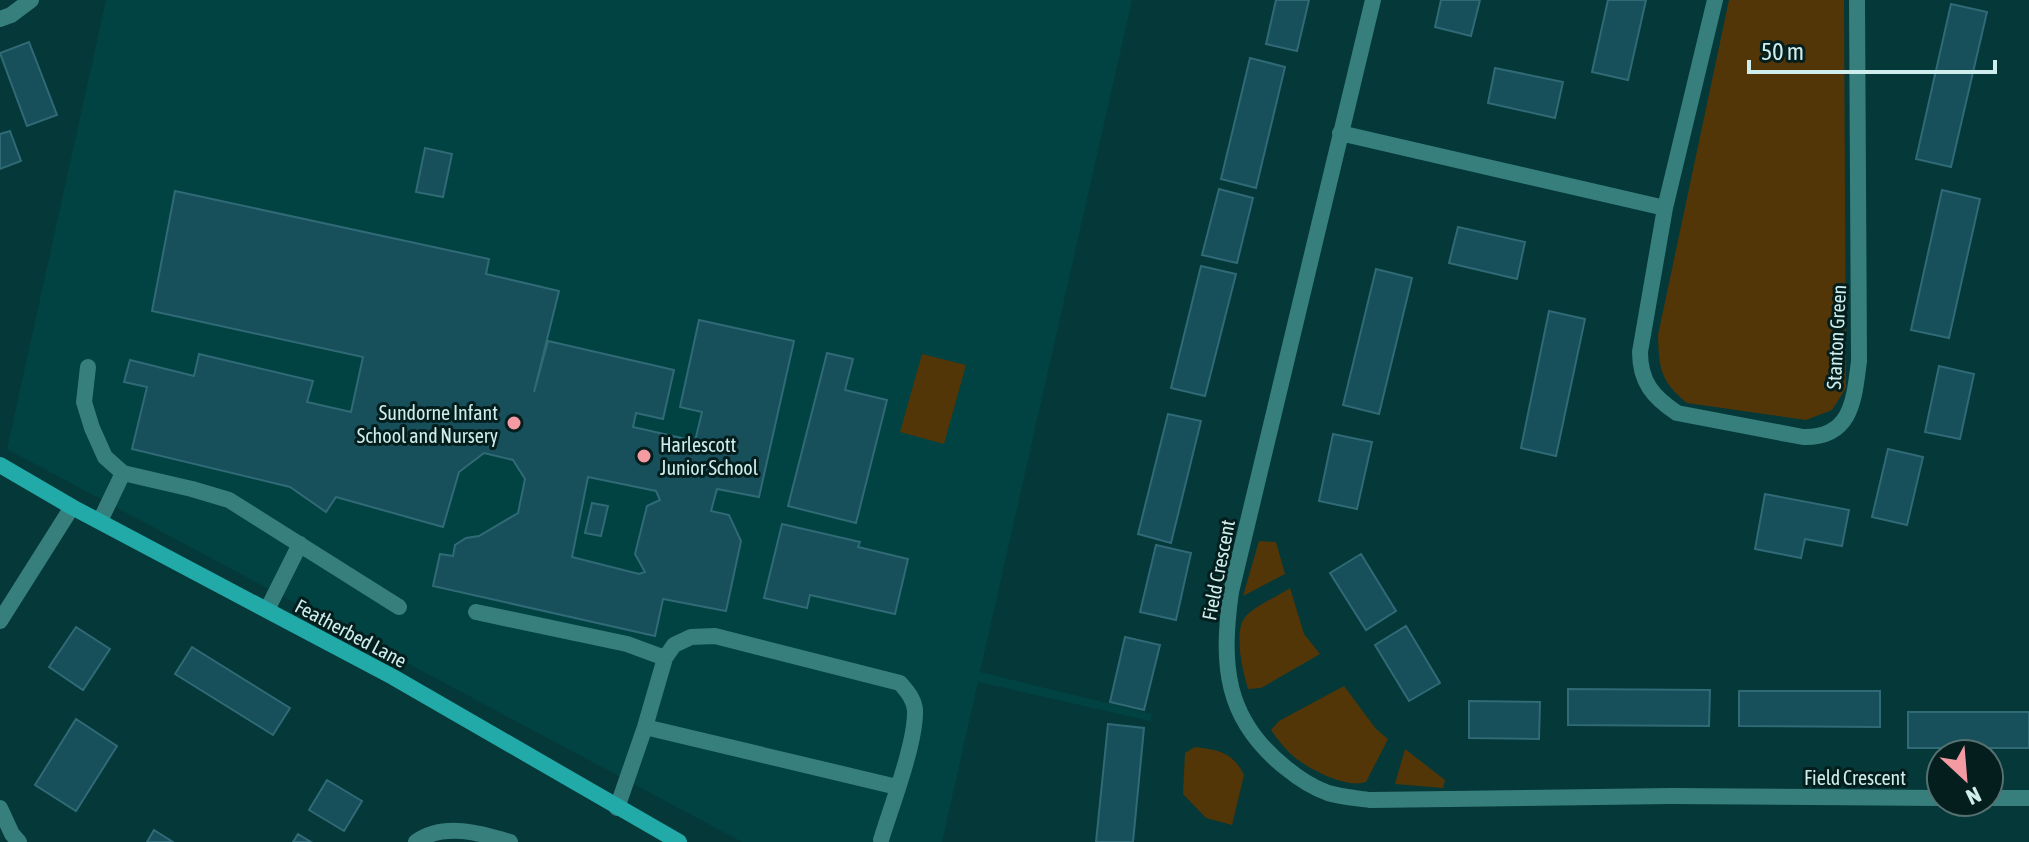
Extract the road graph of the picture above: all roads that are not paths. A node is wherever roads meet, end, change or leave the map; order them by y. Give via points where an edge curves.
1 (31, 0) edge
2 (1373, 0) edge
3 (1715, 0) edge
4 (1857, 0) edge
5 (0, 19) edge
6 (1340, 133) junction
7 (1665, 208) junction
8 (88, 367) dead end
9 (0, 465) edge
10 (123, 473) junction
11 (72, 507) junction
12 (100, 521) junction
13 (300, 544) junction
14 (399, 607) dead end
15 (267, 610) junction
16 (476, 612) dead end
17 (0, 621) edge
18 (665, 658) junction
19 (645, 727) junction
20 (897, 787) junction
21 (1925, 798) edge
22 (2005, 798) edge
23 (2029, 798) edge
24 (0, 808) edge
25 (617, 808) junction
26 (881, 840) edge
27 (19, 842) edge
28 (416, 842) edge
29 (510, 842) edge
30 (679, 842) edge

1 - 5 street
2 - 6 street, Field Crescent
3 - 7 street, Stanton Green
4 - 7 street, Stanton Green via 1859,361 1855,395 1834,432 1803,437 1677,413 1647,387 1640,352
6 - 7 street
6 - 21 street, Field Crescent via 1227,621 1231,694 1265,752 1327,793 1370,800
8 - 10 street via 84,402 92,428 105,457
9 - 11 street, Featherbed Lane
10 - 12 street
10 - 13 street via 229,500
11 - 12 street, Featherbed Lane
11 - 17 street
12 - 15 street, Featherbed Lane
13 - 14 street
13 - 15 street
15 - 25 street, Featherbed Lane
16 - 18 street via 627,644
18 - 19 street
18 - 20 street via 674,645 691,637 715,636 900,683 915,709
19 - 20 street
19 - 25 street
20 - 26 street
22 - 23 street
24 - 27 street
25 - 30 street, Featherbed Lane
28 - 29 street via 440,832 476,832

